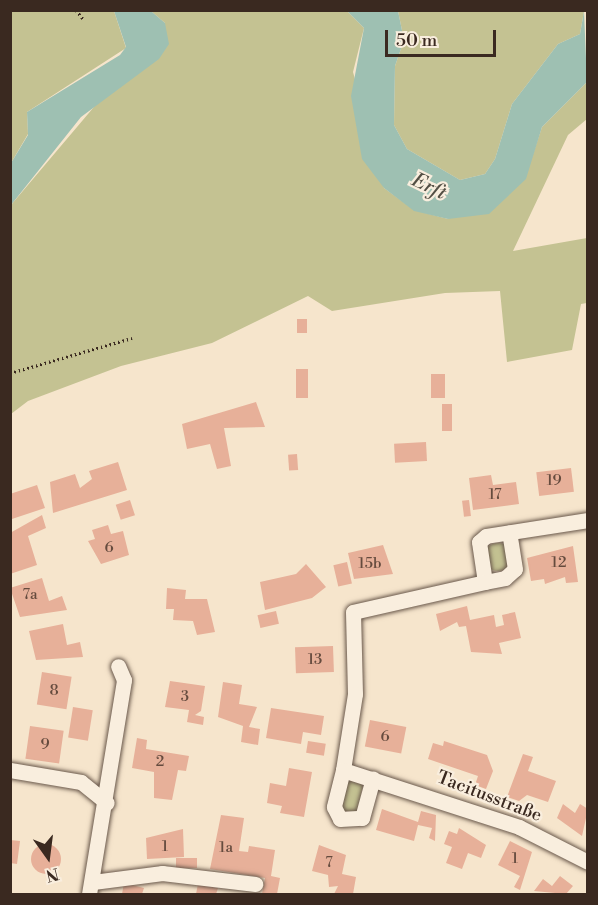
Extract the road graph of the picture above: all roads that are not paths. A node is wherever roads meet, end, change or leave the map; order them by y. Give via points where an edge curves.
1 (588, 520) edge
2 (509, 532) junction
3 (485, 582) junction
4 (118, 666) dead end
5 (10, 770) edge
6 (343, 770) junction
7 (373, 778) junction
8 (107, 802) junction
9 (588, 862) edge
10 (255, 884) dead end
11 (91, 888) edge

1 - 2 street
2 - 3 street via 515,569 505,578
2 - 3 street via 479,542
3 - 6 street via 353,612 355,694
4 - 8 street via 124,680
5 - 8 street via 81,782
6 - 7 street, Tacitusstraße
6 - 7 street via 334,807 340,819 362,818
7 - 9 street, Tacitusstraße via 519,827
8 - 11 street
10 - 11 street via 162,873

